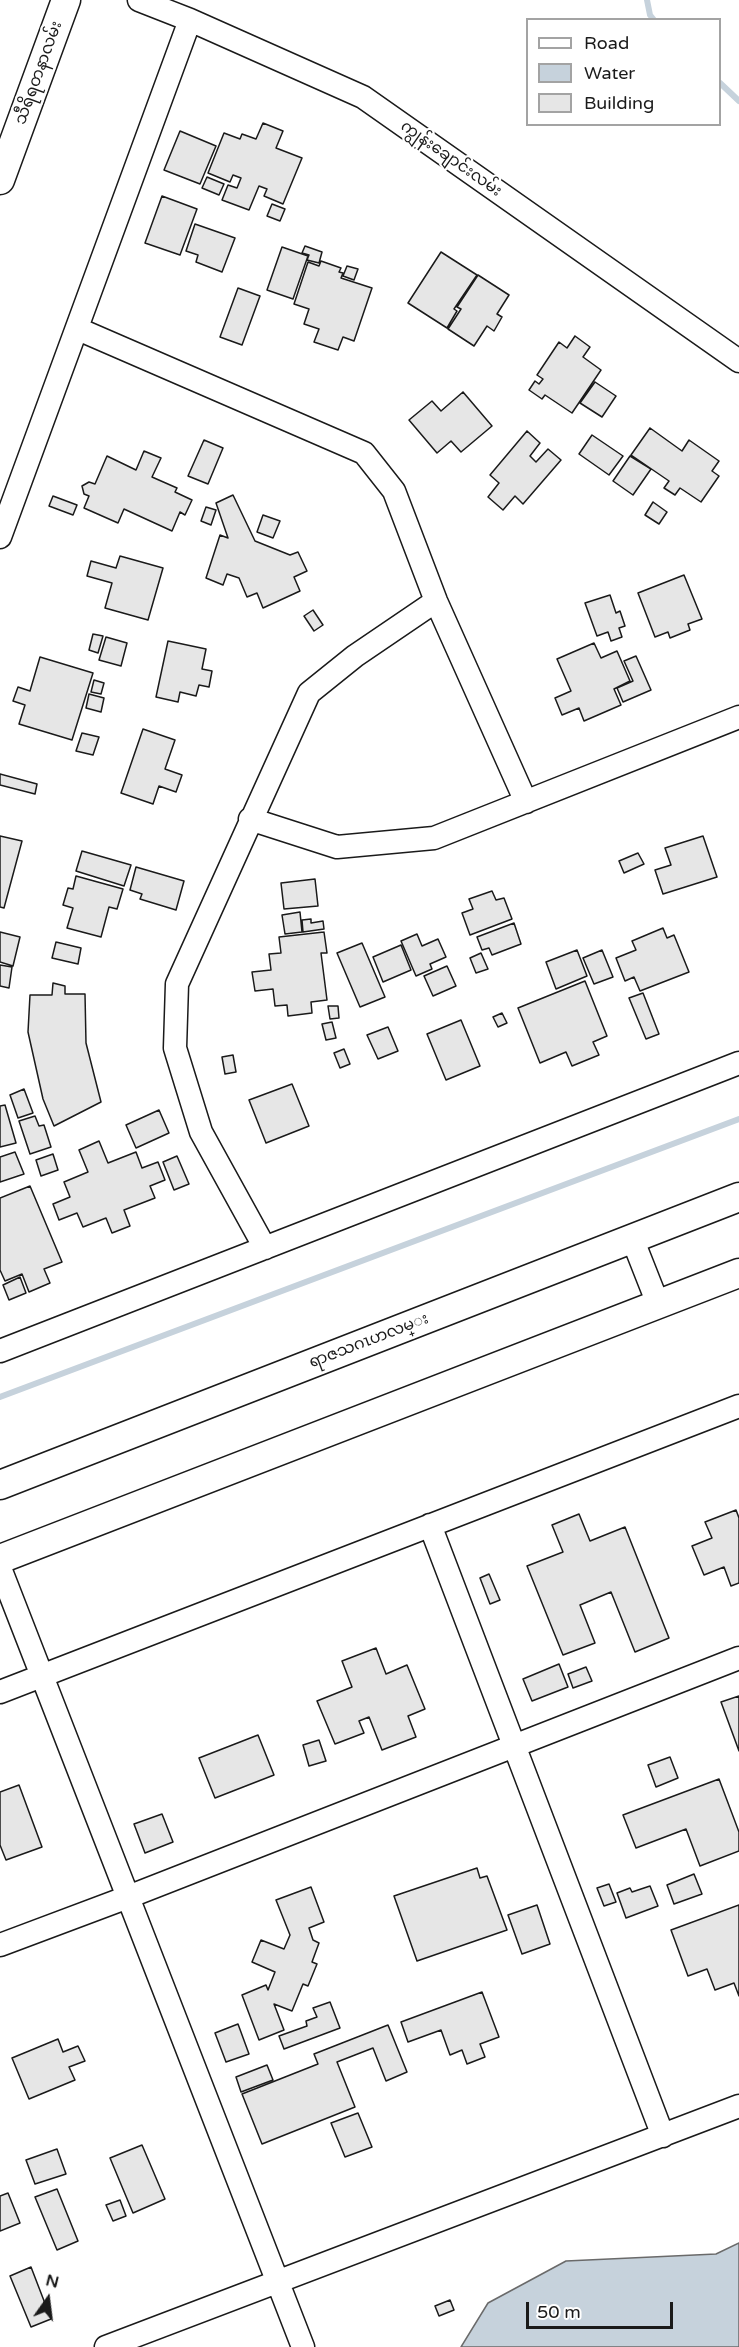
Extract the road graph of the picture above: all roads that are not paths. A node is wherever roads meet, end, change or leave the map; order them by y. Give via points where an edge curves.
1 (66, 0) edge
2 (139, 0) edge
3 (190, 20) junction
4 (0, 180) edge
5 (78, 329) junction
6 (739, 361) edge
7 (0, 537) edge
8 (436, 601) junction
9 (739, 717) edge
10 (526, 802) junction
11 (250, 819) junction
12 (739, 1063) edge
13 (739, 1197) edge
14 (633, 1238) junction
15 (265, 1248) junction
16 (739, 1273) edge
17 (658, 1304) junction
18 (0, 1351) edge
19 (739, 1406) edge
20 (0, 1485) edge
21 (430, 1525) junction
22 (0, 1559) edge
23 (0, 1568) edge
24 (739, 1658) edge
25 (42, 1675) junction
26 (0, 1692) edge
27 (514, 1746) junction
28 (128, 1897) junction
29 (0, 1945) edge
30 (739, 2106) edge
31 (663, 2136) junction
32 (278, 2282) junction
33 (106, 2347) edge
34 (303, 2347) edge

1 - 4 main road, သီရိရတနာလမ်း
2 - 3 street, ကျွန်းချောင်းလမ်း
3 - 5 street
3 - 6 street, ကျွန်းချောင်းလမ်း via 363,97
5 - 7 street
5 - 8 street via 364,453 394,491
8 - 10 street
8 - 11 street via 309,693
9 - 10 street
10 - 11 street via 434,838 337,847
11 - 15 street via 177,984 175,1048 201,1132
12 - 15 street
13 - 14 main road, ရာဇသဂၤဟလမ္း
14 - 17 street
14 - 20 main road, ရာဇသဂၤဟလမ္း
15 - 18 street
16 - 17 main road
17 - 22 main road
19 - 21 street
21 - 25 street
21 - 27 street
23 - 25 street
24 - 27 street
25 - 26 street
25 - 28 street
27 - 28 street
27 - 31 street
28 - 29 street
28 - 32 street
30 - 31 street
31 - 32 street
32 - 33 street
32 - 34 street

